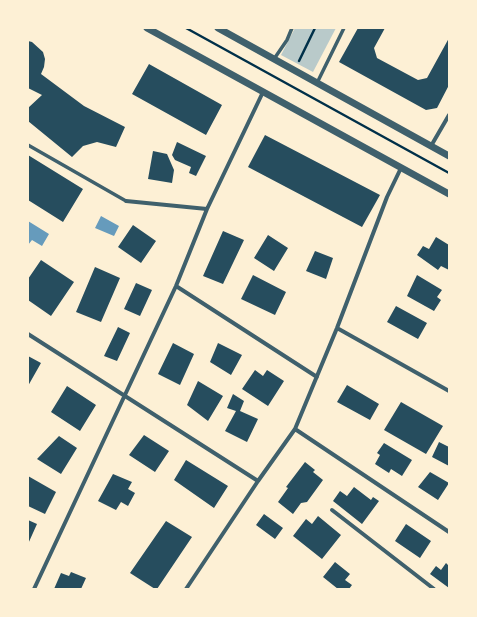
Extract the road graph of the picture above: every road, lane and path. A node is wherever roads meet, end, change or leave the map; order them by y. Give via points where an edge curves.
1 (146, 28) edge
2 (186, 28) edge
3 (218, 28) edge
4 (292, 28) edge
5 (315, 28) edge
6 (344, 28) edge
7 (242, 42) junction
8 (235, 55) junction
9 (274, 59) junction
10 (225, 71) junction
11 (295, 71) junction
12 (317, 83) junction
13 (263, 92) junction
14 (449, 114) edge
15 (28, 145) edge
16 (431, 146) junction
17 (449, 156) edge
18 (401, 168) junction
19 (449, 173) edge
20 (449, 194) edge
21 (126, 201) joint
22 (207, 209) junction
23 (176, 286) junction
24 (338, 328) junction
25 (28, 334) edge
26 (317, 377) junction
27 (449, 391) edge
28 (125, 396) junction
29 (295, 430) junction
30 (258, 481) junction
31 (332, 510) dead end
32 (449, 532) edge
33 (34, 589) edge
34 (186, 589) edge
35 (434, 589) edge

1 - 10 street
2 - 8 path
3 - 7 street
4 - 9 street
5 - 11 path
6 - 12 street
7 - 8 path
7 - 9 street
8 - 10 path
8 - 19 path
9 - 11 street
10 - 13 street
11 - 12 street
12 - 16 street
13 - 18 street
13 - 22 street
14 - 16 street
15 - 21 street
16 - 17 street
18 - 20 street
18 - 24 street via 387,197
21 - 22 street
22 - 23 street
23 - 26 street
23 - 28 street
24 - 26 street
24 - 27 street
25 - 28 street
26 - 29 street
28 - 30 street
28 - 33 street
29 - 30 street
29 - 32 street
30 - 34 street
31 - 35 street

